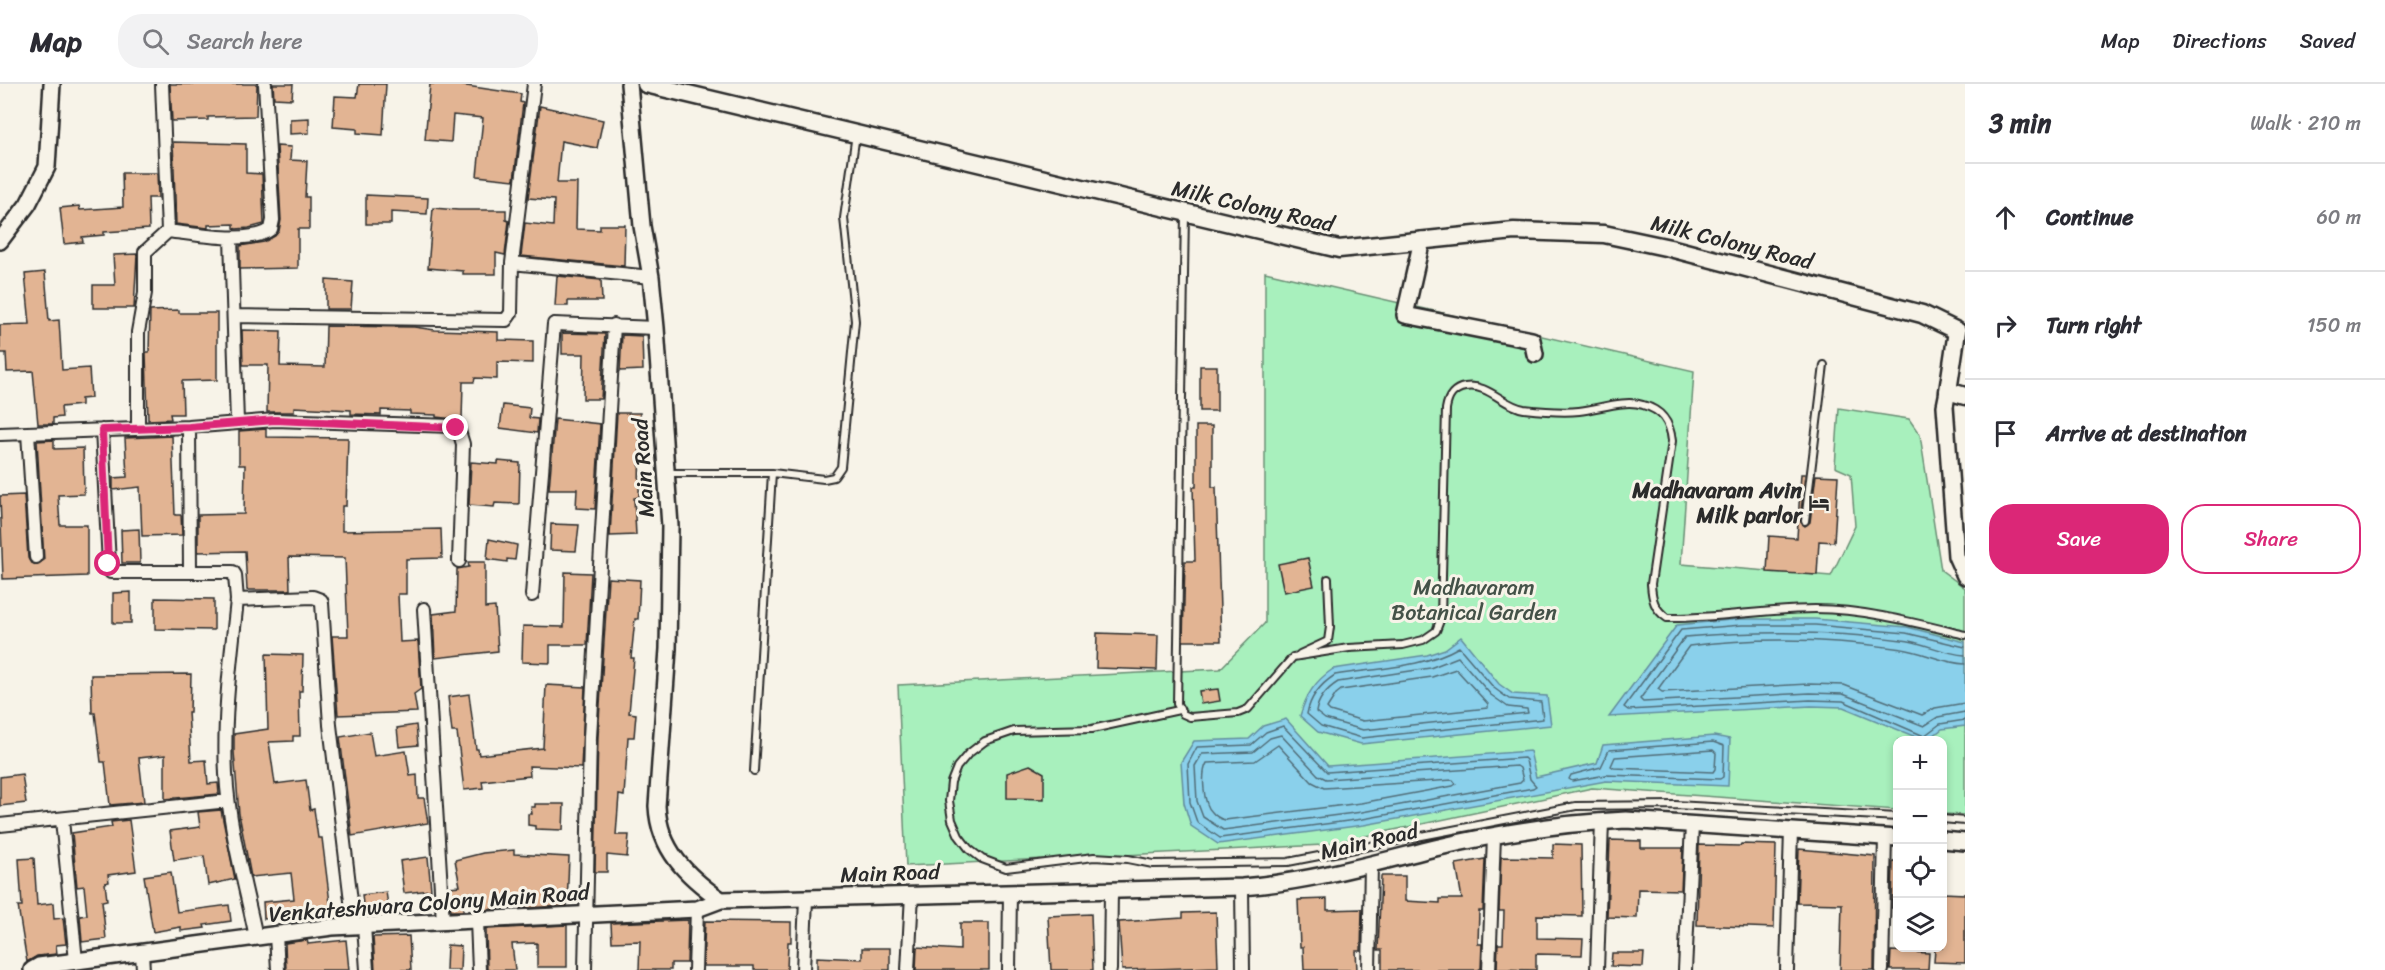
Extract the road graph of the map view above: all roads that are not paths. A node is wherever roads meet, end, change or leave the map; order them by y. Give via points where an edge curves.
1 (52, 84) edge
2 (162, 84) edge
3 (265, 84) edge
4 (534, 84) edge
5 (629, 84) edge
6 (646, 84) edge
7 (856, 134) junction
8 (1185, 213) junction
9 (168, 231) junction
10 (231, 238) junction
11 (1422, 240) junction
12 (0, 241) edge
13 (512, 263) junction
14 (651, 277) junction
15 (234, 316) junction
16 (614, 325) junction
17 (656, 328) junction
18 (1961, 332) edge
19 (1535, 354) dead end
20 (1824, 365) dead end
21 (1948, 391) junction
22 (1965, 396) edge
23 (237, 422) junction
24 (189, 427) junction
25 (138, 428) junction
26 (102, 430) junction
27 (28, 433) junction
28 (0, 434) edge
29 (666, 473) junction
30 (772, 473) junction
31 (1805, 520) dead end
32 (36, 557) dead end
33 (459, 561) dead end
34 (190, 571) junction
35 (1965, 576) edge
36 (1328, 579) dead end
37 (532, 595) dead end
38 (237, 600) junction
39 (424, 609) dead end
40 (1965, 635) edge
41 (1293, 657) junction
42 (1179, 710) junction
43 (754, 771) dead end
44 (228, 801) junction
45 (1893, 817) edge
46 (1947, 819) edge
47 (62, 820) junction
48 (1965, 820) edge
49 (1602, 821) junction
50 (0, 825) edge
51 (1692, 825) junction
52 (1791, 830) junction
53 (1494, 836) junction
54 (1891, 837) edge
55 (1947, 840) edge
56 (1965, 842) edge
57 (1371, 864) junction
58 (1242, 887) junction
59 (1111, 891) junction
60 (1010, 892) junction
61 (912, 894) junction
62 (806, 899) junction
63 (721, 900) junction
64 (697, 909) junction
65 (585, 916) junction
66 (477, 921) junction
67 (443, 922) junction
68 (359, 926) junction
69 (276, 935) junction
70 (256, 937) junction
71 (142, 953) junction
72 (76, 961) junction
73 (33, 970) edge
74 (143, 970) edge
75 (278, 970) edge
76 (367, 970) edge
77 (479, 970) edge
78 (585, 970) edge
79 (695, 970) edge
80 (803, 970) edge
81 (908, 970) edge
82 (1009, 970) edge
83 (1110, 970) edge
84 (1243, 970) edge
85 (1370, 970) edge
86 (1489, 970) edge
87 (1597, 970) edge
88 (1685, 970) edge
89 (1787, 970) edge
90 (1882, 970) edge

1 - 12 street via 48,167 28,204
2 - 9 street
3 - 10 street via 273,225 262,234
4 - 13 street
5 - 14 street, Main Road via 642,226
6 - 7 main road, Milk Colony Road
7 - 8 main road, Milk Colony Road
7 - 30 lane via 844,218 855,338 841,467 834,477 824,479
8 - 11 main road, Milk Colony Road via 1339,249
8 - 42 lane
9 - 10 street
9 - 25 street via 145,252 145,293 138,332
10 - 15 street
11 - 18 main road, Milk Colony Road via 1514,231 1604,234 1922,315
11 - 19 street via 1405,315 1532,340
13 - 14 street
13 - 15 street via 511,313 506,320
14 - 17 street, Main Road
15 - 23 street
16 - 17 street
16 - 37 street via 554,324
16 - 65 street via 590,737
17 - 29 street, Main Road
18 - 21 main road
20 - 31 lane
21 - 22 main road
21 - 35 street via 1945,406 1956,556
23 - 24 street
23 - 33 street via 298,420 456,428 464,444
24 - 25 street
24 - 34 street
25 - 26 street
26 - 27 street
26 - 34 street via 109,568 115,573
27 - 28 street
27 - 32 street
29 - 30 lane
29 - 63 street, Main Road via 670,526 669,649 658,824 663,841 679,862
30 - 43 lane
34 - 38 street via 235,574
36 - 41 lane via 1328,641
38 - 44 street via 226,712
38 - 68 street via 321,600 330,725
39 - 67 street
40 - 41 lane via 1846,610 1667,618 1656,607 1651,584 1672,441 1665,417 1641,404 1578,412 1523,409 1484,389 1464,387 1448,398 1441,618 1436,631 1423,640 1403,645
41 - 42 lane via 1248,709 1225,716 1190,717
42 - 45 lane via 1092,729 1014,730 985,741 957,767 951,782 949,801 959,836 982,859 1006,868 1094,857 1153,864 1288,862 1576,806 1675,805
44 - 47 street
44 - 70 street
46 - 48 lane
47 - 50 street
47 - 72 street
49 - 51 street, Main Road
49 - 53 street, Main Road
49 - 87 street
51 - 52 street, Main Road
51 - 88 street
52 - 54 street, Main Road
52 - 89 street
53 - 57 street, Main Road
53 - 86 street
54 - 90 street
55 - 56 street
57 - 58 street, Main Road via 1282,884
57 - 85 street
58 - 59 street, Main Road
58 - 84 street
59 - 60 street, Main Road
59 - 83 street
60 - 61 street, Main Road
60 - 82 street
61 - 62 street, Main Road
61 - 81 street
62 - 63 street, Main Road
62 - 80 street
63 - 64 street, Venkateshwara Colony Main Road
64 - 65 street, Venkateshwara Colony Main Road
64 - 79 street
65 - 66 street, Venkateshwara Colony Main Road
65 - 78 street
66 - 67 street, Venkateshwara Colony Main Road
66 - 77 street
67 - 68 street, Venkateshwara Colony Main Road
68 - 69 street, Venkateshwara Colony Main Road
68 - 76 street
69 - 70 street, Venkateshwara Colony Main Road
69 - 75 street
70 - 71 street, Venkateshwara Colony Main Road
71 - 72 street, Venkateshwara Colony Main Road
71 - 74 street
72 - 73 street, Venkateshwara Colony Main Road

